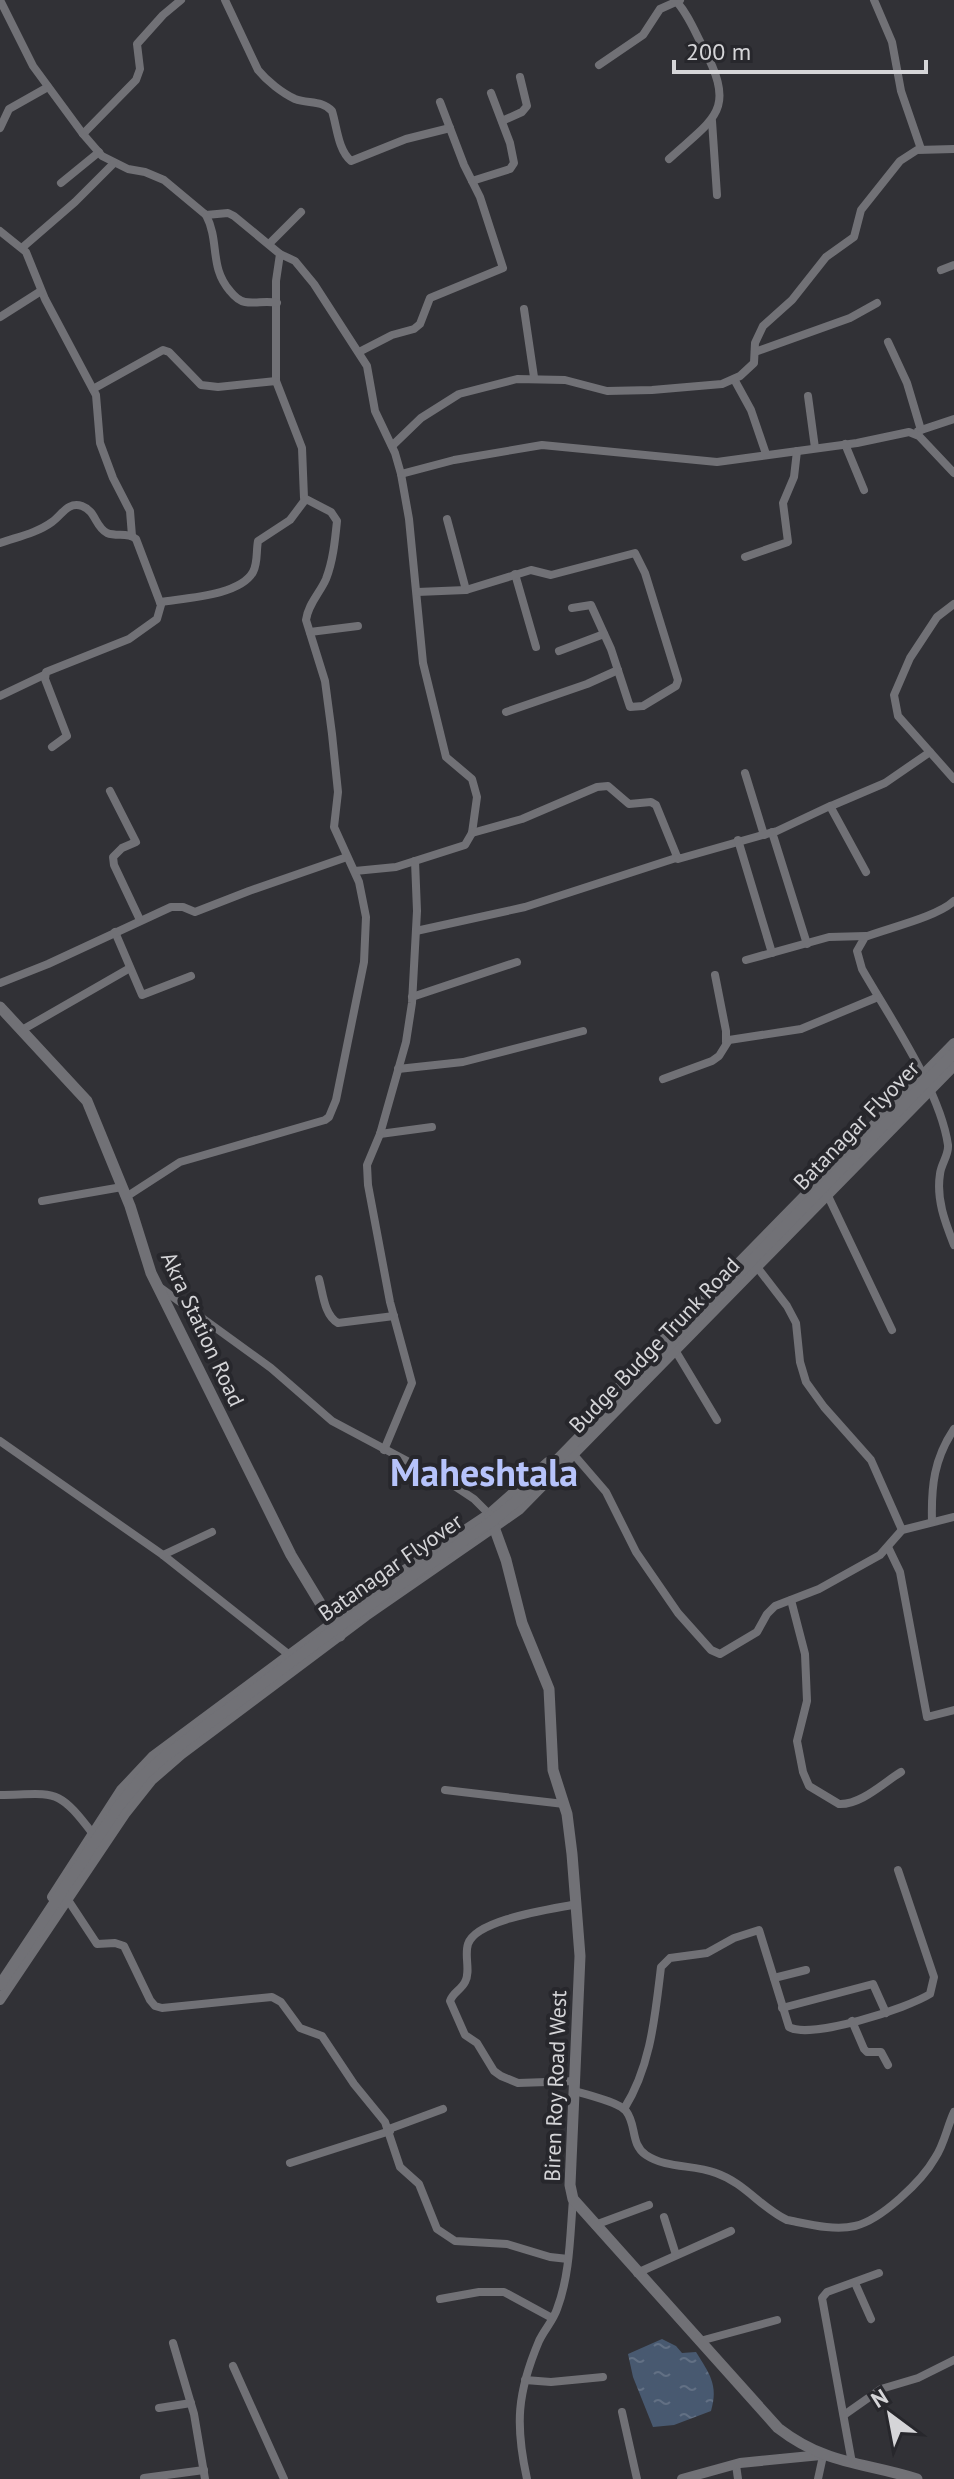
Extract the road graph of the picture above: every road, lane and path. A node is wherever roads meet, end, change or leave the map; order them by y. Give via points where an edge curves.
1 (0, 0) edge
2 (181, 0) edge
3 (225, 0) edge
4 (677, 0) edge
5 (874, 0) edge
6 (599, 65) dead end
7 (520, 77) dead end
8 (48, 87) junction
9 (491, 93) dead end
10 (440, 102) dead end
11 (502, 121) junction
12 (712, 121) junction
13 (0, 128) edge
14 (450, 128) junction
15 (83, 134) junction
16 (921, 149) junction
17 (954, 149) edge
18 (99, 152) junction
19 (669, 159) dead end
20 (114, 163) junction
21 (472, 181) junction
22 (61, 183) dead end
23 (717, 195) dead end
24 (301, 212) dead end
25 (206, 215) junction
26 (0, 231) edge
27 (269, 244) junction
28 (23, 247) junction
29 (280, 254) junction
30 (954, 265) edge
31 (941, 270) dead end
32 (41, 291) junction
33 (277, 303) junction
34 (877, 303) dead end
35 (524, 309) dead end
36 (0, 317) edge
37 (888, 342) dead end
38 (359, 352) junction
39 (755, 352) junction
40 (534, 377) junction
41 (734, 379) junction
42 (276, 381) junction
43 (93, 389) junction
44 (808, 396) dead end
45 (954, 419) edge
46 (917, 431) junction
47 (845, 444) junction
48 (392, 446) junction
49 (815, 448) junction
50 (797, 451) junction
51 (766, 454) junction
52 (954, 473) edge
53 (401, 474) junction
54 (864, 490) dead end
55 (305, 500) junction
56 (447, 519) dead end
57 (132, 536) junction
58 (0, 543) edge
59 (745, 557) dead end
60 (515, 574) junction
61 (466, 590) junction
62 (417, 592) junction
63 (160, 602) junction
64 (954, 604) edge
65 (572, 608) dead end
66 (358, 626) dead end
67 (310, 632) junction
68 (604, 634) junction
69 (536, 647) dead end
70 (559, 651) dead end
71 (618, 670) junction
72 (44, 675) junction
73 (0, 696) edge
74 (506, 712) dead end
75 (52, 747) dead end
76 (930, 752) junction
77 (745, 773) dead end
78 (954, 779) edge
79 (110, 791) dead end
80 (831, 806) junction
81 (472, 833) junction
82 (768, 833) junction
83 (738, 840) junction
84 (347, 857) junction
85 (676, 858) junction
86 (415, 861) junction
87 (355, 871) junction
88 (866, 872) dead end
89 (954, 901) edge
90 (140, 920) junction
91 (416, 931) junction
92 (115, 932) junction
93 (867, 936) junction
94 (807, 944) junction
95 (772, 953) junction
96 (746, 960) dead end
97 (517, 962) dead end
98 (130, 968) junction
99 (715, 975) dead end
100 (191, 976) dead end
101 (0, 983) edge
102 (412, 997) junction
103 (878, 997) junction
104 (2, 1014) edge
105 (22, 1030) junction
106 (583, 1031) dead end
107 (726, 1042) junction
108 (954, 1043) edge
109 (954, 1053) edge
110 (954, 1066) edge
111 (398, 1069) junction
112 (923, 1075) junction
113 (663, 1079) dead end
114 (929, 1091) junction
115 (432, 1127) dead end
116 (380, 1134) junction
117 (124, 1192) junction
118 (828, 1196) junction
119 (42, 1201) dead end
120 (954, 1245) edge
121 (757, 1267) junction
122 (319, 1279) dead end
123 (157, 1285) junction
124 (394, 1316) junction
125 (892, 1330) dead end
126 (675, 1350) junction
127 (717, 1420) dead end
128 (954, 1429) edge
129 (0, 1441) edge
130 (384, 1450) junction
131 (575, 1456) junction
132 (489, 1514) junction
133 (954, 1517) edge
134 (932, 1522) junction
135 (495, 1529) junction
136 (902, 1530) junction
137 (212, 1532) dead end
138 (888, 1547) junction
139 (163, 1555) junction
140 (791, 1600) junction
141 (331, 1623) junction
142 (340, 1636) junction
143 (298, 1647) junction
144 (288, 1654) junction
145 (308, 1660) junction
146 (954, 1710) edge
147 (901, 1772) dead end
148 (445, 1790) dead end
149 (0, 1795) edge
150 (564, 1804) junction
151 (93, 1834) junction
152 (898, 1870) dead end
153 (68, 1900) junction
154 (577, 1904) junction
155 (806, 1970) dead end
156 (0, 1976) edge
157 (774, 1978) junction
158 (0, 1985) edge
159 (0, 2000) edge
160 (782, 2008) junction
161 (886, 2013) junction
162 (852, 2021) junction
163 (888, 2065) dead end
164 (575, 2086) junction
165 (443, 2109) dead end
166 (624, 2109) junction
167 (954, 2112) edge
168 (389, 2130) junction
169 (290, 2163) dead end
170 (573, 2199) junction
171 (649, 2205) dead end
172 (664, 2217) dead end
173 (595, 2225) junction
174 (731, 2231) dead end
175 (676, 2255) junction
176 (568, 2259) junction
177 (637, 2273) junction
178 (879, 2273) dead end
179 (855, 2283) junction
180 (440, 2299) dead end
181 (552, 2318) junction
182 (871, 2319) dead end
183 (777, 2320) dead end
184 (700, 2341) junction
185 (173, 2343) dead end
186 (954, 2360) edge
187 (233, 2366) dead end
188 (603, 2377) dead end
189 (525, 2380) junction
190 (191, 2403) junction
191 (159, 2408) dead end
192 (622, 2412) dead end
193 (844, 2415) junction
194 (822, 2455) junction
195 (852, 2463) junction
196 (736, 2465) junction
197 (205, 2475) edge
198 (144, 2478) edge
199 (284, 2479) edge
200 (527, 2479) edge
201 (637, 2479) edge
202 (682, 2479) edge
203 (738, 2479) edge
204 (818, 2479) edge
205 (917, 2479) edge

1 - 8 street
2 - 15 street via 137,44 136,80
3 - 14 street via 264,78 292,97 332,111 351,161
4 - 6 street via 660,9 643,35
4 - 12 street via 719,79 719,106
5 - 16 street via 892,42 901,91
7 - 11 street via 527,106
8 - 13 street via 9,109
8 - 15 street
9 - 11 street
10 - 14 street
11 - 21 street via 513,167
12 - 19 street
12 - 23 street
14 - 21 street
15 - 18 street
16 - 17 street
16 - 39 street via 907,155 866,203 854,237 826,257 763,326
18 - 20 street
18 - 22 street
20 - 25 street via 164,180
20 - 28 street
21 - 38 street via 503,268 430,298 414,329
24 - 27 street
25 - 27 street via 228,213
25 - 33 street via 221,280 245,303
26 - 28 street
27 - 29 street
28 - 32 street
29 - 33 street
29 - 38 street via 300,266
30 - 31 street
32 - 36 street
32 - 43 street
33 - 42 street
34 - 39 street
35 - 40 street
37 - 46 street via 907,383
38 - 48 street via 370,375 375,411
39 - 41 street via 754,363
40 - 41 street via 616,392
40 - 48 street via 459,394 421,418
41 - 51 street
42 - 43 street via 201,385 163,350
42 - 55 street via 302,448
43 - 57 street via 100,443 130,511
44 - 49 street
45 - 46 street
46 - 47 street
46 - 52 street
47 - 49 street
47 - 54 street
48 - 53 street
49 - 50 street
50 - 51 street
50 - 59 street via 783,503 788,542
51 - 53 street via 706,462 542,445
53 - 62 street
55 - 63 street via 290,520 258,541 255,568 246,581 208,595
55 - 67 street via 331,512 337,521 325,580 307,611
56 - 61 street
57 - 58 street via 108,533 91,511 75,504 43,529
57 - 63 street
60 - 61 street
60 - 69 street
60 - 71 street via 535,570 551,575 635,553 678,683 633,708
61 - 62 street
62 - 81 street via 423,663 446,757 469,775 476,788
63 - 72 street via 157,619 146,629
64 - 76 street via 923,638 894,695 898,716
65 - 68 street via 591,605
66 - 67 street
67 - 84 street via 325,681 332,734 338,792 334,827
68 - 70 street
68 - 71 street
71 - 74 street
72 - 73 street
72 - 75 street via 67,736
76 - 78 street
76 - 80 street via 885,783
77 - 82 street
79 - 90 street via 136,842 113,857
80 - 82 street
80 - 88 street
81 - 85 street via 608,786 629,804 656,805
81 - 86 street via 465,845
82 - 83 street
82 - 94 street
83 - 85 street
83 - 95 street
84 - 87 street
84 - 90 street via 195,912 178,906
85 - 91 street via 525,907
86 - 87 street
86 - 91 street
87 - 117 street via 366,917 364,962 329,1117 180,1162
89 - 93 street
90 - 92 street
91 - 102 street
92 - 98 street
92 - 101 street
93 - 94 street via 829,937
93 - 103 street via 857,951
94 - 95 street
95 - 96 street
97 - 102 street
98 - 100 street via 142,995
98 - 105 street
99 - 107 street
102 - 111 street
103 - 107 street via 801,1029
103 - 112 street
104 - 105 main road, Akra Station Road
105 - 117 main road, Akra Station Road via 87,1101
106 - 111 street via 463,1062
107 - 113 street via 712,1061
108 - 112 street, Budge Budge Trunk Road
109 - 158 main road, Batanagar Flyover via 520,1498 335,1629 144,1775
110 - 114 street, Budge Budge Trunk Road
111 - 116 street
112 - 114 street
112 - 132 street, Budge Budge Trunk Road via 548,1462
114 - 118 street, Budge Budge Trunk Road
114 - 120 street via 948,1143 939,1191
115 - 116 street
116 - 124 street via 367,1174
117 - 119 street
117 - 123 main road, Akra Station Road
118 - 121 street, Budge Budge Trunk Road
118 - 125 street
121 - 126 street, Budge Budge Trunk Road
121 - 136 street via 796,1323 806,1382 871,1460
122 - 124 street via 331,1320
123 - 130 street via 271,1368 332,1421
123 - 141 main road, Akra Station Road via 291,1555
124 - 130 street via 412,1383
126 - 127 street
126 - 131 street, Budge Budge Trunk Road
128 - 134 street via 933,1473
129 - 139 street
130 - 132 street via 456,1487
131 - 135 street, Budge Budge Trunk Road
131 - 140 street via 606,1492 640,1559 678,1613 714,1652 723,1654 751,1638 771,1610
132 - 135 main road, Biren Roy Road West
132 - 141 street, Budge Budge Trunk Road
133 - 134 street
134 - 136 street
135 - 142 street, Budge Budge Trunk Road
135 - 150 main road, Biren Roy Road West via 522,1623 549,1689 553,1770
136 - 138 street
137 - 139 street
138 - 140 street via 867,1564
138 - 146 street via 900,1572 927,1717
139 - 144 street
140 - 147 street via 805,1654 807,1701 797,1741 806,1781 845,1805
141 - 142 main road, Akra Station Road
141 - 143 street, Budge Budge Trunk Road
142 - 145 street, Budge Budge Trunk Road
143 - 144 street, Budge Budge Trunk Road
143 - 145 street
144 - 151 street, Budge Budge Trunk Road via 137,1771
145 - 153 street, Budge Budge Trunk Road via 152,1780
148 - 150 street
149 - 151 street via 56,1796
150 - 154 main road, Biren Roy Road West
151 - 156 street, Budge Budge Trunk Road
152 - 161 street via 934,1984 927,1996
153 - 159 street, Budge Budge Trunk Road
153 - 168 street via 97,1944 120,1944 128,1950 150,2000 159,2007 277,1998 296,2025 322,2036
154 - 164 main road, Biren Roy Road West
154 - 164 street via 477,1932 469,1942 467,1978 450,2001 465,2035 501,2076 518,2083
155 - 157 street
157 - 160 street
157 - 166 street via 759,1930 707,1953 665,1961 646,2065
160 - 161 street via 873,1984
160 - 162 street via 795,2030
161 - 162 street
162 - 163 street via 864,2049 881,2052
164 - 166 street
164 - 170 main road, Biren Roy Road West
165 - 168 street
166 - 167 street via 636,2145 653,2160 720,2174 787,2220 845,2227 866,2222 900,2198 936,2158
168 - 169 street
168 - 176 street via 400,2167 419,2184 433,2223 449,2239 507,2244
170 - 173 main road, Biren Roy Road West
170 - 176 street
171 - 173 street
172 - 175 street
173 - 177 main road, Biren Roy Road West
174 - 175 street
175 - 177 street
176 - 181 street
177 - 184 main road, Biren Roy Road West
178 - 179 street
179 - 182 street
179 - 193 street via 822,2298
180 - 181 street via 504,2292
181 - 189 street
183 - 184 street
184 - 194 main road, Biren Roy Road West via 778,2428
185 - 190 street
186 - 193 street via 881,2389
187 - 199 street
188 - 189 street
189 - 200 street via 519,2442
190 - 191 street
190 - 197 street
192 - 201 street
193 - 195 street
194 - 195 main road, Biren Roy Road West
194 - 196 street
194 - 204 street
195 - 205 main road, Biren Roy Road West
196 - 202 street
196 - 203 street
197 - 198 street

